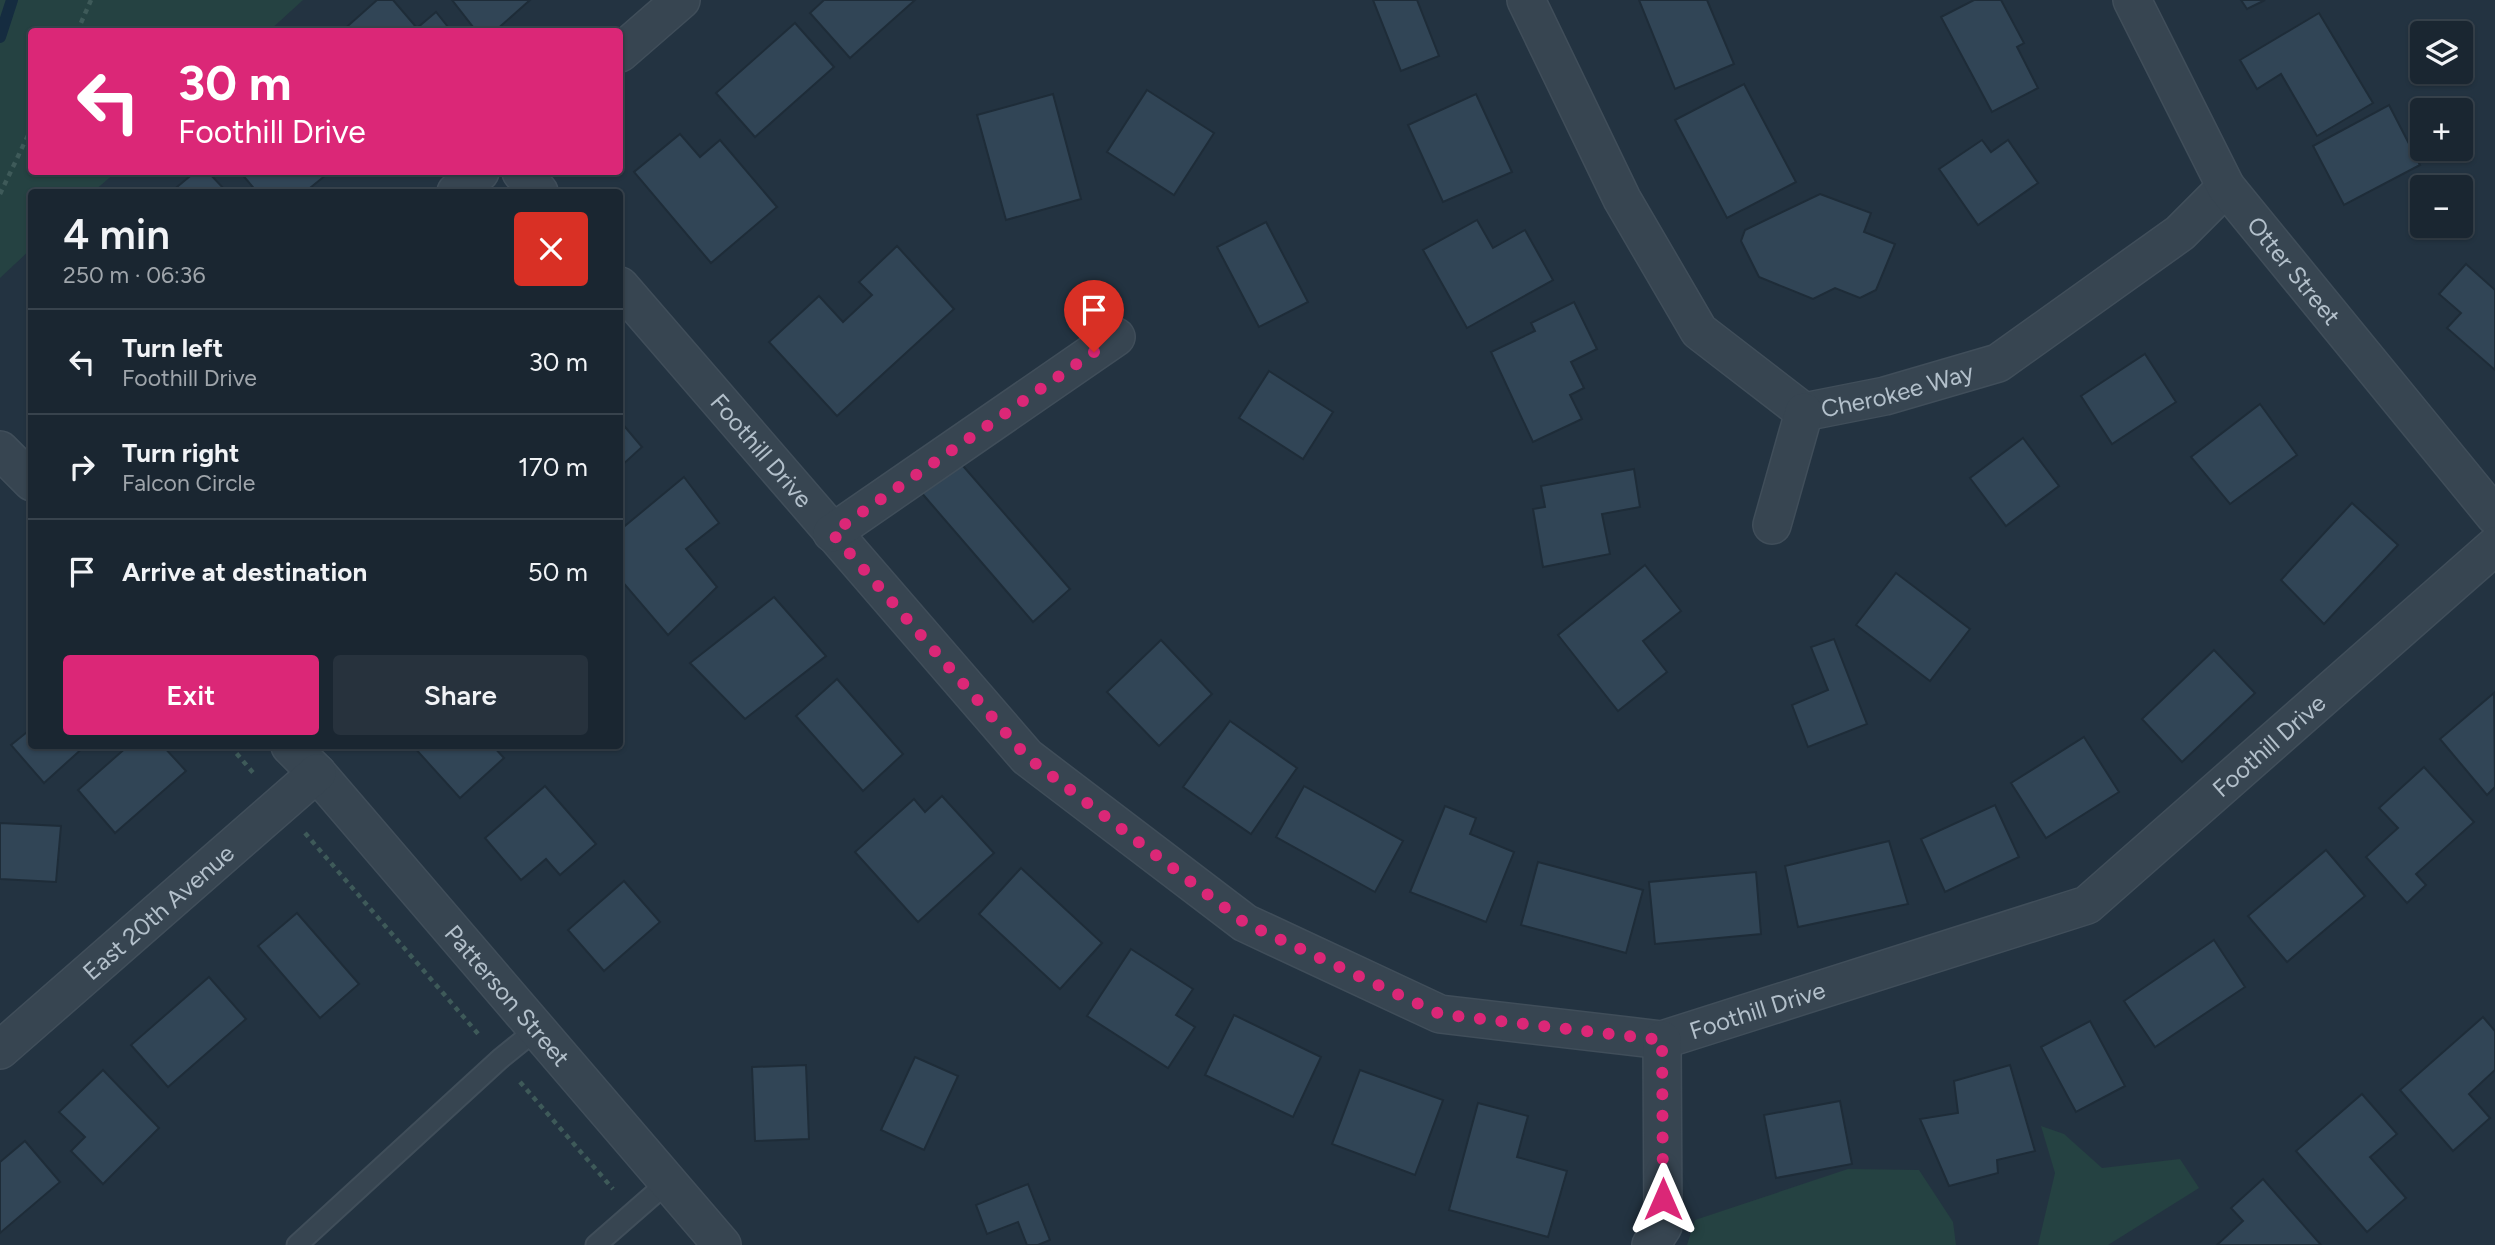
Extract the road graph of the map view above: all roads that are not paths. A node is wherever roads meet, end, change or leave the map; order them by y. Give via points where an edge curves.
1 (681, 0) edge
2 (1526, 0) edge
3 (2132, 0) edge
4 (623, 50) edge
5 (476, 175) edge
6 (524, 175) edge
7 (2226, 187) junction
8 (460, 189) edge
9 (537, 189) edge
10 (623, 289) edge
11 (1116, 337) dead end
12 (1804, 412) junction
13 (0, 450) edge
14 (28, 478) edge
15 (2495, 516) edge
16 (1772, 525) dead end
17 (832, 533) junction
18 (2495, 547) edge
19 (293, 749) edge
20 (317, 773) junction
21 (537, 1029) junction
22 (1662, 1040) junction
23 (3, 1043) edge
24 (668, 1182) junction
25 (297, 1245) edge
26 (596, 1245) edge
27 (722, 1245) edge
28 (1651, 1245) edge

1 - 4 street
2 - 12 street, Cherokee Way via 1622,199 1699,331
3 - 7 street, Otter Street
5 - 8 street
6 - 9 street
7 - 12 street, Cherokee Way via 2179,233 1998,363 1885,396
7 - 15 street, Otter Street
10 - 17 street, Foothill Drive
11 - 17 street
12 - 16 street
13 - 14 street
17 - 22 street, Foothill Drive via 1027,757 1245,923 1440,1014
18 - 22 street, Foothill Drive via 2087,905
19 - 20 street, Patterson Street
20 - 21 street, Patterson Street
20 - 23 street, East 20th Avenue
21 - 24 street, Patterson Street
21 - 25 lane
22 - 28 street via 1663,1226
24 - 26 lane
24 - 27 street, Patterson Street

